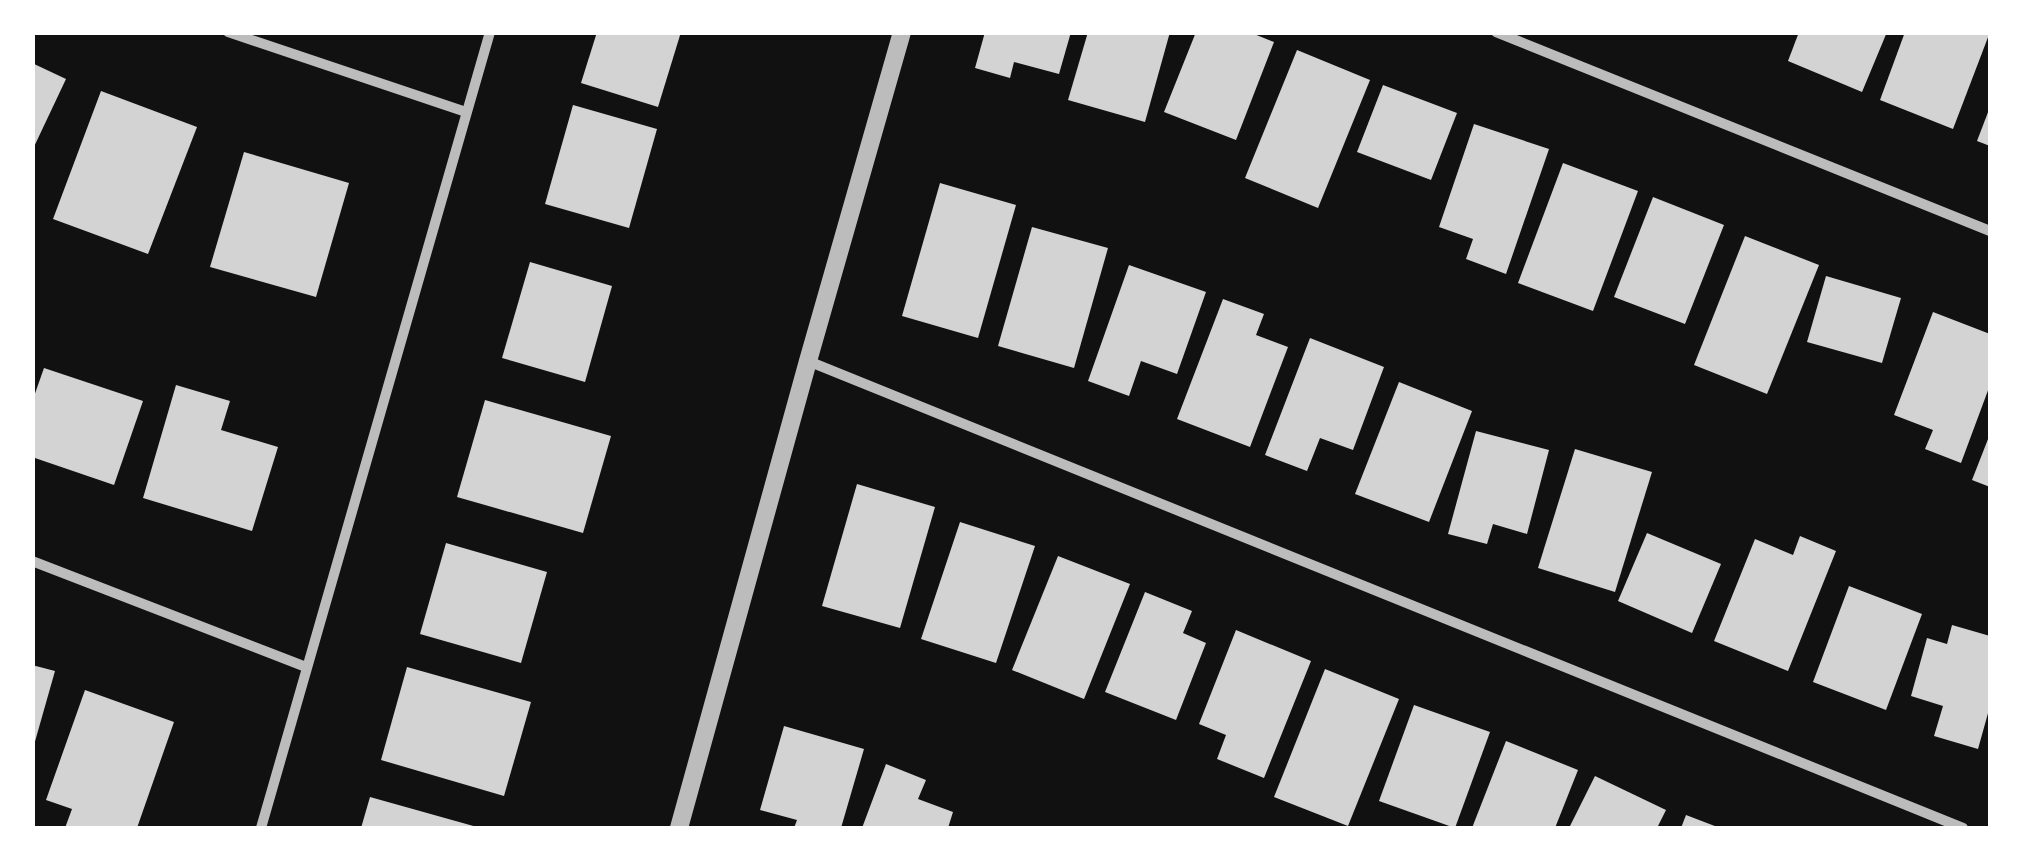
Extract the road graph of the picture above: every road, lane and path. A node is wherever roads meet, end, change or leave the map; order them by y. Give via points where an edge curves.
1 (228, 32) edge
2 (490, 32) edge
3 (902, 32) edge
4 (1496, 32) edge
5 (466, 112) junction
6 (1990, 231) edge
7 (808, 361) junction
8 (32, 561) edge
9 (306, 667) junction
10 (261, 828) edge
11 (679, 828) edge
12 (1963, 828) edge

1 - 5 street
2 - 5 street
3 - 7 street
4 - 6 street
5 - 9 street
7 - 11 street
7 - 12 street
8 - 9 street
9 - 10 street

